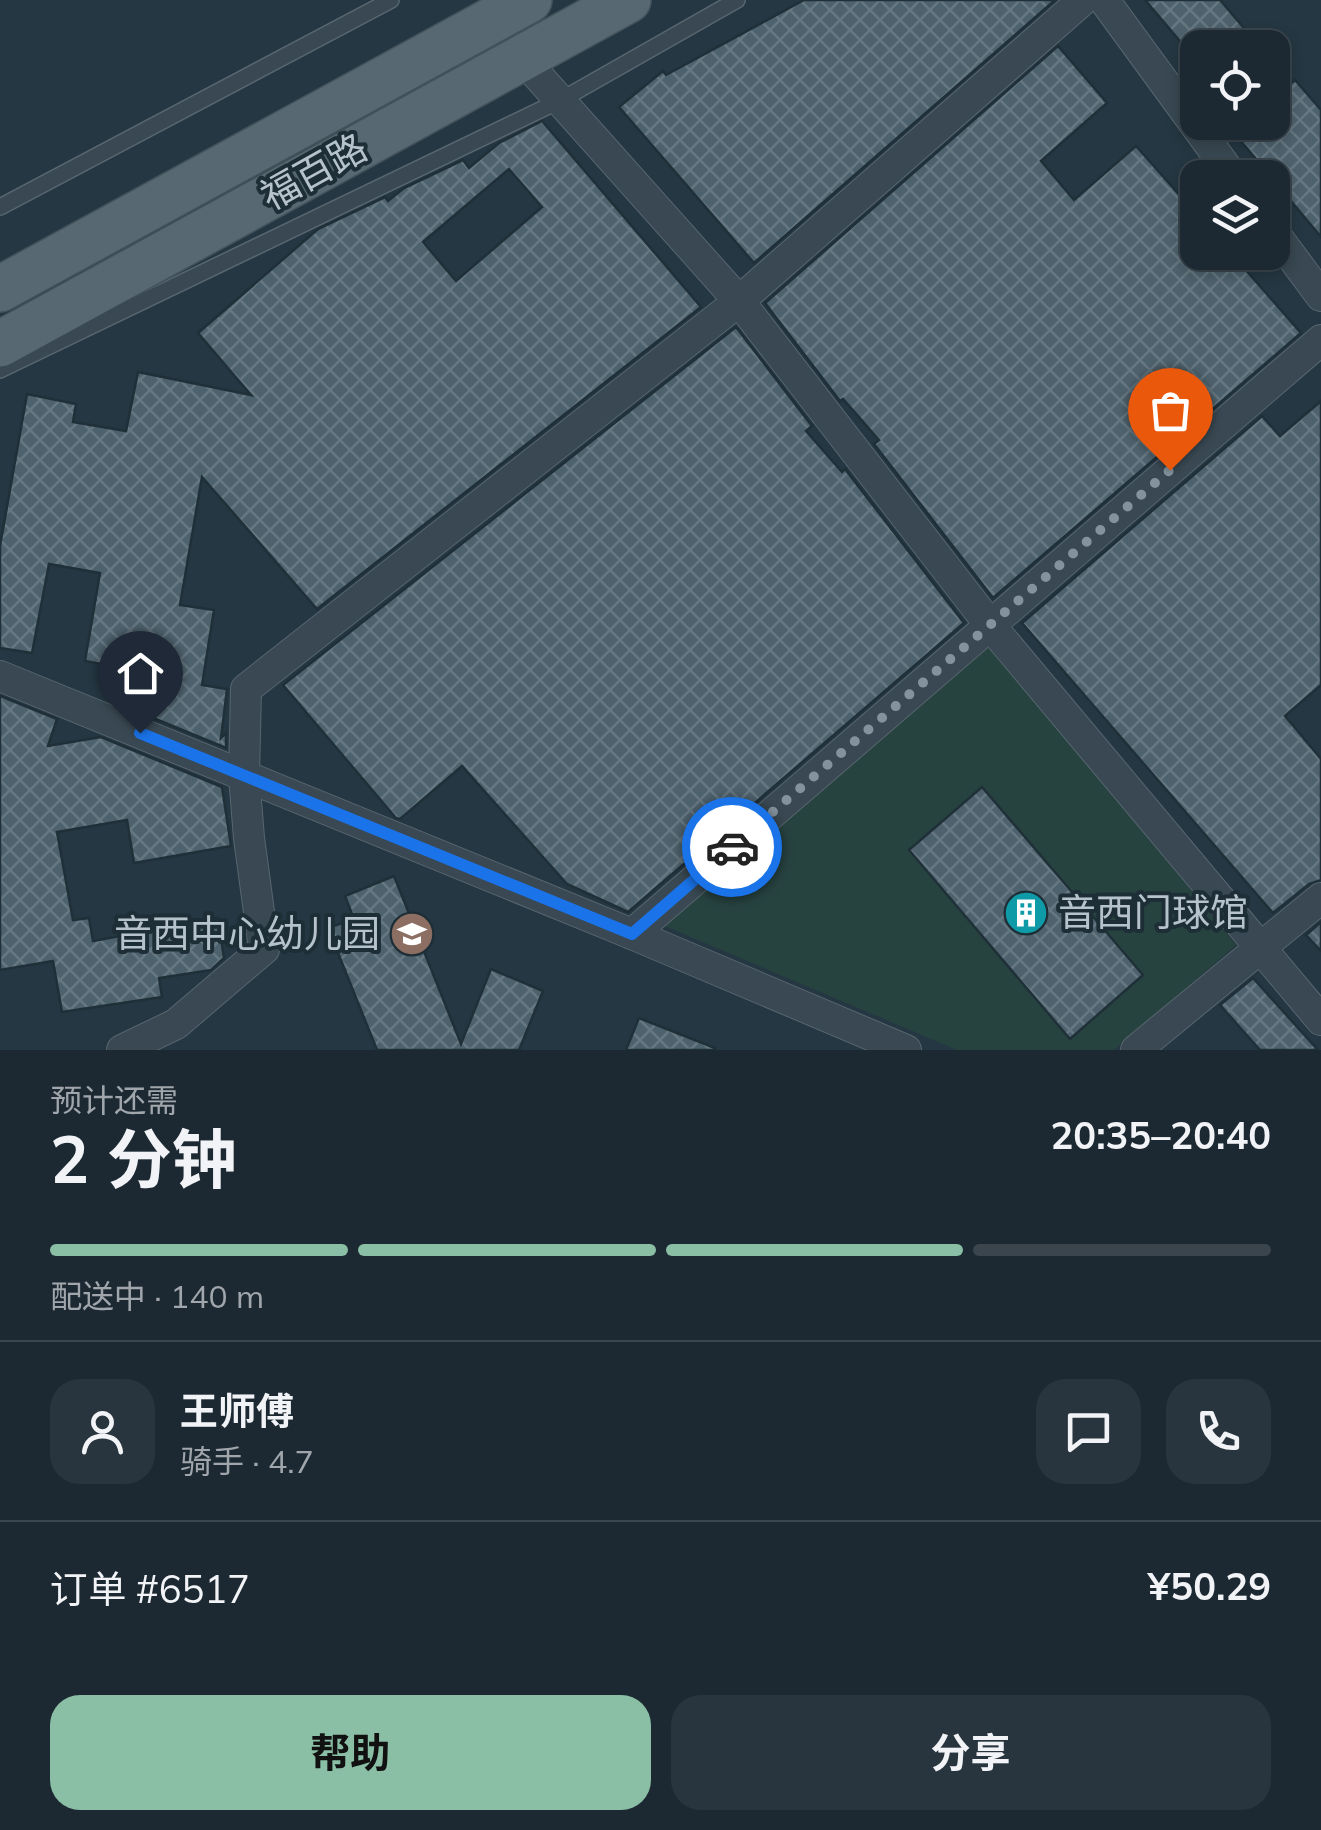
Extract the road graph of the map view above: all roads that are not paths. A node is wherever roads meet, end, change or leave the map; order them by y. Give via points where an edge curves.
1 (391, 0) edge
2 (529, 0) edge
3 (628, 0) edge
4 (737, 0) edge
5 (1083, 0) edge
6 (1104, 0) edge
7 (522, 58) junction
8 (561, 100) junction
9 (1221, 160) edge
10 (0, 207) edge
11 (1290, 254) edge
12 (0, 289) edge
13 (1321, 296) edge
14 (739, 301) junction
15 (1321, 340) edge
16 (0, 344) edge
17 (0, 370) edge
18 (990, 625) junction
19 (0, 676) edge
20 (244, 776) junction
21 (1321, 898) edge
22 (632, 934) junction
23 (1258, 949) junction
24 (1321, 1020) edge
25 (132, 1048) edge
26 (906, 1050) edge
27 (1136, 1050) edge

1 - 10 lane
2 - 12 main road, 福百路
3 - 7 main road, 福百路
4 - 8 lane
5 - 14 street
6 - 9 street
7 - 8 street
7 - 16 main road, 福百路
8 - 14 street
8 - 17 lane
11 - 13 street
14 - 18 street
14 - 20 street via 246,689
15 - 18 street
18 - 22 street
18 - 23 street
19 - 20 street
20 - 22 street
20 - 25 street via 264,949 176,1024
21 - 23 street
22 - 26 street
23 - 24 street
23 - 27 street

